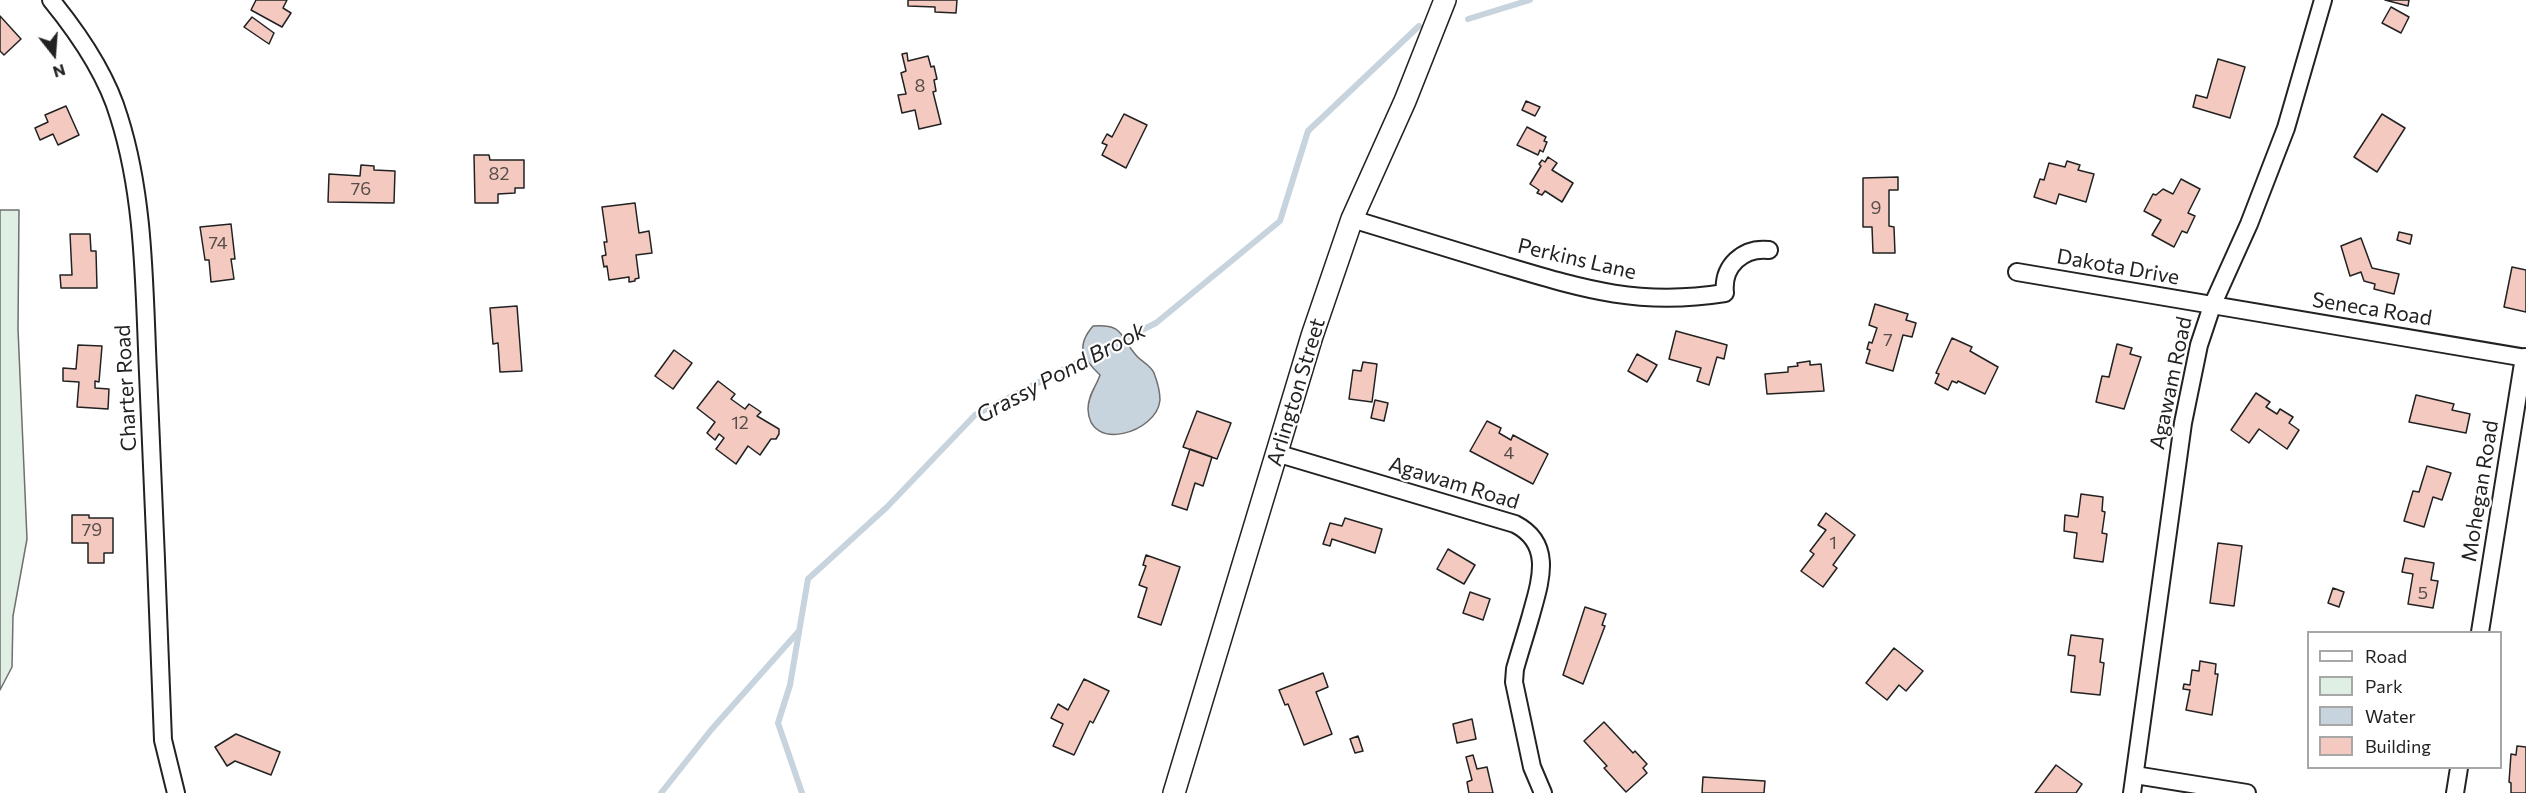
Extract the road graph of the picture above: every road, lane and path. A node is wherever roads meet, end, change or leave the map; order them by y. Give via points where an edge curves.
1 (51, 0) edge
2 (1445, 0) edge
3 (2323, 0) edge
4 (1352, 219) junction
5 (1769, 250) dead end
6 (2018, 272) dead end
7 (2212, 306) junction
8 (2525, 357) edge
9 (1276, 453) junction
10 (2480, 631) edge
11 (2459, 769) edge
12 (2134, 775) junction
13 (176, 793) edge
14 (1174, 793) edge
15 (1543, 793) edge
16 (2132, 793) edge
17 (2247, 793) edge
18 (2455, 793) edge

1 - 13 street, Charter Road via 75,29 101,78 119,115 131,164 143,264 163,740
2 - 4 street, Arlington Street
3 - 7 street, Agawam Road via 2286,128
4 - 5 street, Perkins Lane via 1574,286 1627,297 1682,298 1725,293 1725,277 1739,257 1753,250
4 - 9 street, Arlington Street
6 - 7 street, Dakota Drive
7 - 8 street, Seneca Road
7 - 12 street, Agawam Road via 2182,423
8 - 10 street, Mohegan Road
9 - 14 street, Arlington Street
9 - 15 street, Agawam Road via 1515,524 1531,535 1540,553 1542,575 1514,682 1532,766
11 - 18 street
12 - 16 street, Agawam Road
12 - 17 street

